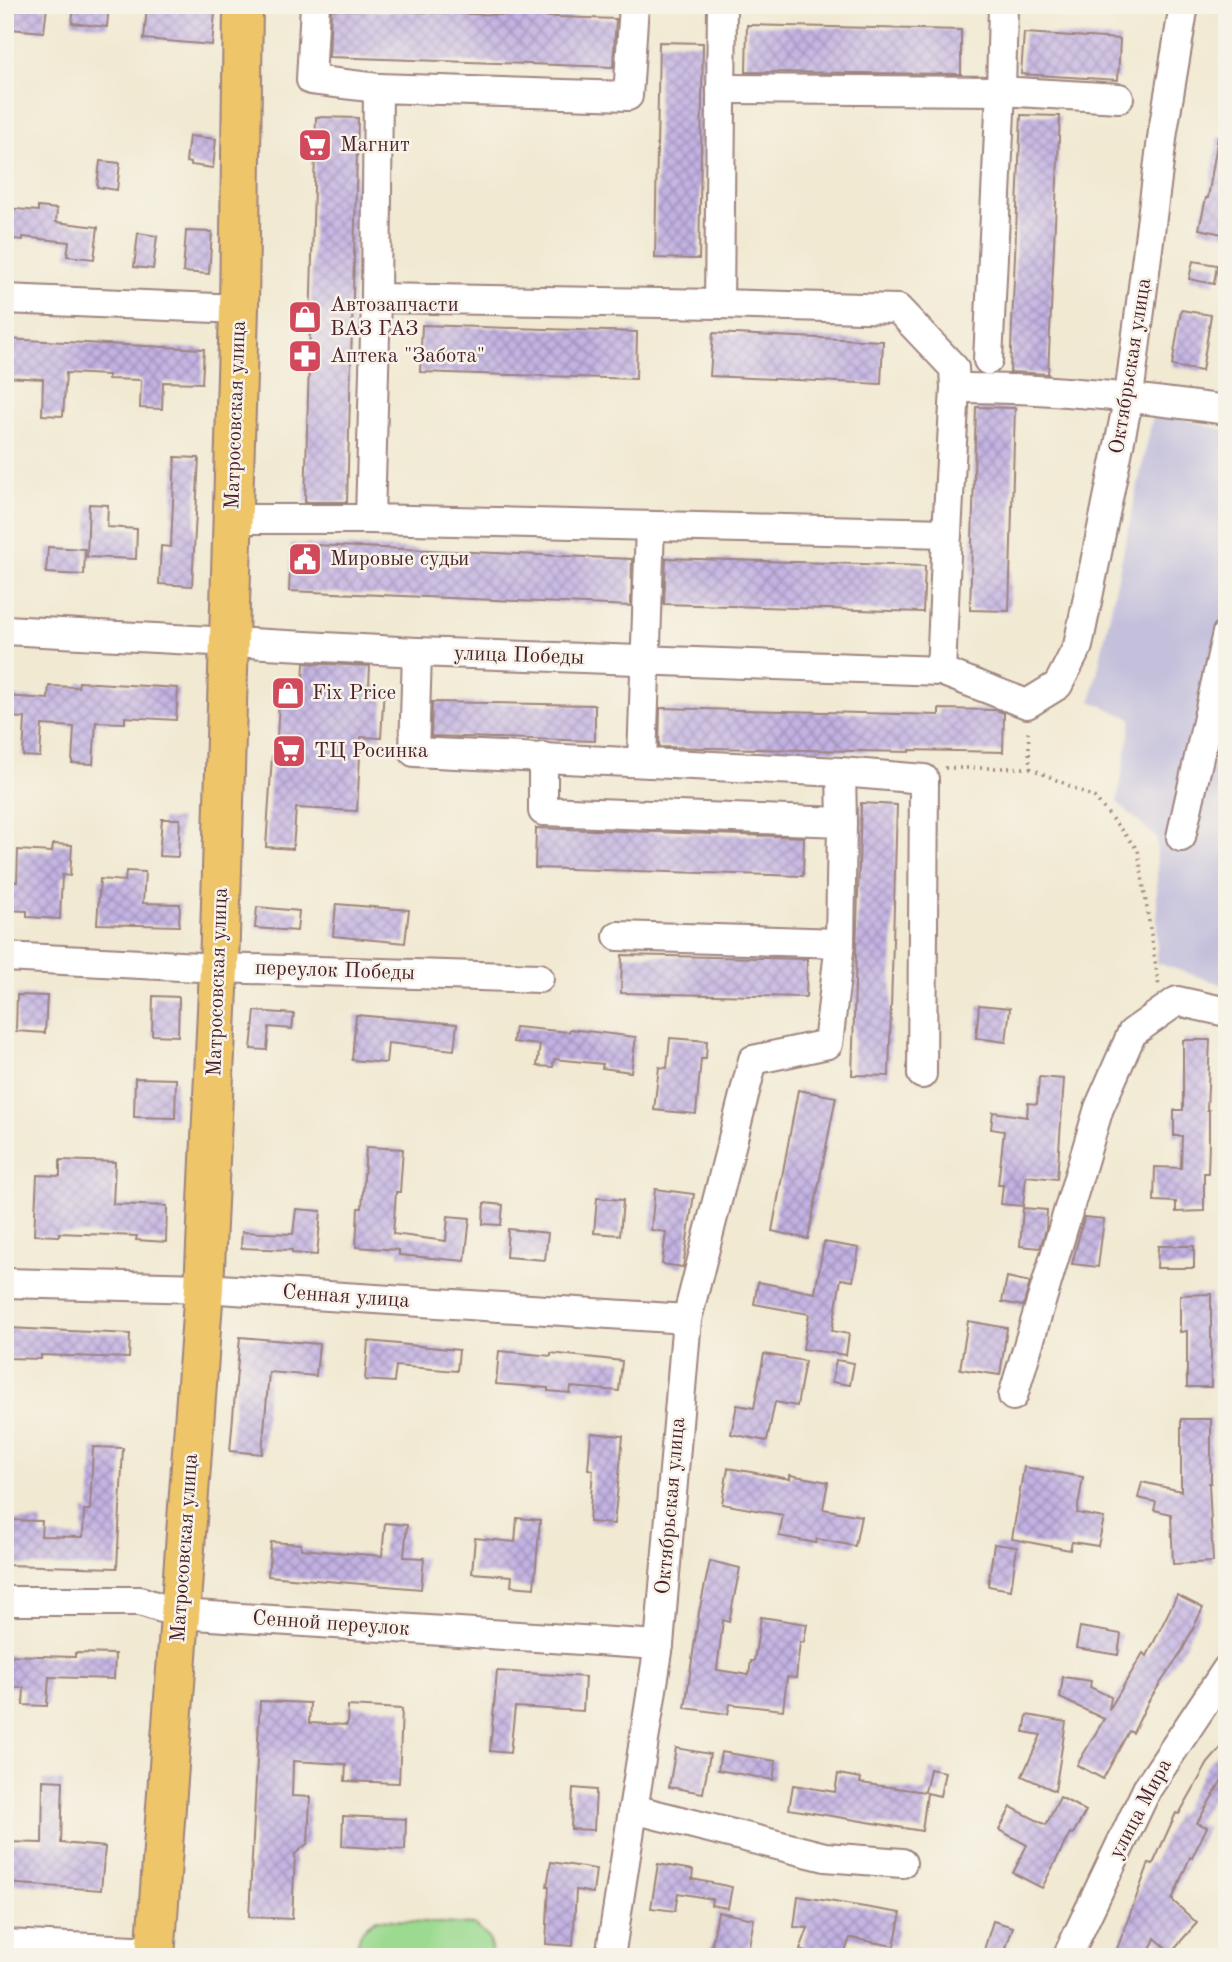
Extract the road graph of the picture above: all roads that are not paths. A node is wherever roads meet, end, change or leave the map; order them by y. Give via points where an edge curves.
1 (243, 5) edge
2 (315, 5) edge
3 (634, 5) edge
4 (722, 5) edge
5 (1003, 5) edge
6 (1184, 5) edge
7 (378, 88) junction
8 (721, 89) junction
9 (1001, 91) junction
10 (1119, 98) dead end
11 (376, 298) junction
12 (5, 299) edge
13 (719, 304) junction
14 (239, 309) junction
15 (988, 360) dead end
16 (955, 388) junction
17 (1129, 397) junction
18 (1227, 410) edge
19 (234, 519) junction
20 (370, 519) junction
21 (650, 526) junction
22 (947, 533) junction
23 (5, 630) edge
24 (1227, 633) edge
25 (230, 643) junction
26 (417, 652) junction
27 (646, 662) junction
28 (941, 671) junction
29 (1027, 705) joint
30 (543, 757) junction
31 (642, 761) junction
32 (841, 772) junction
33 (842, 822) junction
34 (1181, 837) dead end
35 (618, 936) dead end
36 (840, 943) junction
37 (5, 957) edge
38 (219, 968) junction
39 (539, 978) dead end
40 (1227, 1012) edge
41 (922, 1074) dead end
42 (5, 1283) edge
43 (204, 1288) junction
44 (687, 1319) junction
45 (1013, 1395) dead end
46 (5, 1601) edge
47 (180, 1614) junction
48 (659, 1644) junction
49 (1227, 1669) edge
50 (633, 1809) junction
51 (902, 1863) dead end
52 (5, 1944) edge
53 (155, 1954) edge
54 (610, 1957) edge
55 (1067, 1957) edge

1 - 14 highway, Матросовская улица
2 - 7 street via 311,80
3 - 7 street via 628,96
4 - 8 street
5 - 9 street
6 - 17 street, Октябрьская улица
7 - 11 street
8 - 9 street
8 - 13 street
9 - 10 street
9 - 15 street
11 - 13 street
11 - 20 street
12 - 14 street
13 - 16 street via 898,309 954,368
14 - 19 highway, Матросовская улица
16 - 17 street
16 - 22 street
17 - 18 street
17 - 29 street, Октябрьская улица via 1078,646 1058,685
19 - 20 street
19 - 25 highway, Матросовская улица
20 - 21 street
21 - 22 street
21 - 27 street
22 - 28 street
23 - 25 street, улица Победы
24 - 34 street
25 - 26 street, улица Победы
25 - 38 highway, Матросовская улица
26 - 27 street, улица Победы
26 - 30 street via 414,752
27 - 28 street, улица Победы
27 - 31 street
28 - 29 street, улица Победы
30 - 31 street
30 - 33 street via 543,811
31 - 32 street
32 - 33 street
32 - 41 street via 924,779
33 - 36 street
35 - 36 street
36 - 44 street, Октябрьская улица via 828,1044 753,1059
37 - 38 street, переулок Победы
38 - 39 street, переулок Победы
38 - 43 highway, Матросовская улица
40 - 45 street via 1177,1001 1132,1033 1099,1108
42 - 43 street, Сенная улица
43 - 44 street, Сенная улица
43 - 47 highway, Матросовская улица
44 - 48 street, Октябрьская улица
46 - 47 street, Сенной переулок via 140,1601
47 - 48 street, Сенной переулок
47 - 53 highway, Матросовская улица
48 - 50 street, Октябрьская улица
49 - 55 street, улица Мира via 1147,1789
50 - 51 street via 825,1857
50 - 54 street, Октябрьская улица
52 - 53 street

